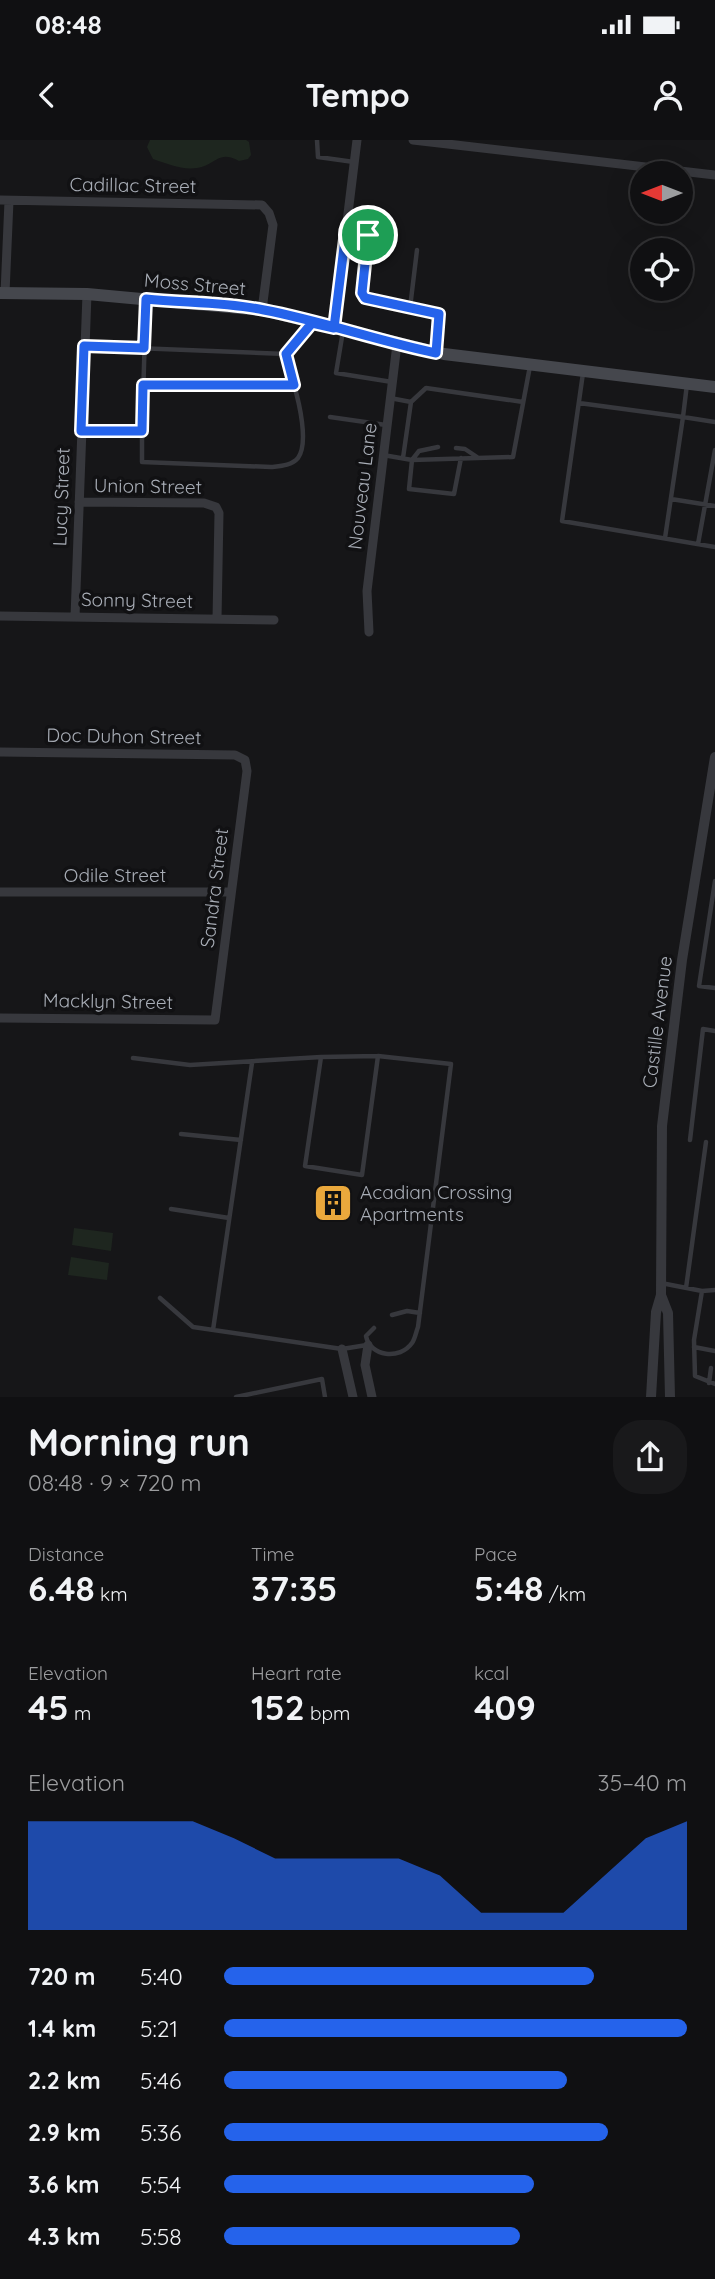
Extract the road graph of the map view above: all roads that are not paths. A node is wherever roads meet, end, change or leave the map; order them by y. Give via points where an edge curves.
1 (317, 140) edge
2 (357, 140) edge
3 (413, 140) edge
4 (354, 162) junction
5 (715, 175) edge
6 (5, 200) edge
7 (346, 231) junction
8 (417, 250) dead end
9 (3, 293) edge
10 (87, 294) junction
11 (146, 299) junction
12 (410, 307) junction
13 (262, 310) junction
14 (312, 323) junction
15 (338, 329) junction
16 (397, 344) junction
17 (84, 346) junction
18 (144, 348) junction
19 (436, 353) junction
20 (286, 354) junction
21 (530, 365) junction
22 (584, 372) junction
23 (392, 382) junction
24 (687, 384) junction
25 (143, 385) junction
26 (294, 385) junction
27 (715, 387) edge
28 (390, 398) junction
29 (411, 402) junction
30 (523, 402) junction
31 (579, 403) junction
32 (330, 416) dead end
33 (683, 417) junction
34 (715, 422) edge
35 (387, 425) junction
36 (81, 431) junction
37 (142, 431) junction
38 (438, 447) dead end
39 (456, 448) dead end
40 (715, 450) edge
41 (383, 455) junction
42 (403, 458) junction
43 (461, 458) junction
44 (479, 458) junction
45 (412, 460) junction
46 (671, 499) junction
47 (79, 502) junction
48 (706, 505) junction
49 (715, 506) edge
50 (665, 538) junction
51 (698, 544) junction
52 (715, 547) edge
53 (0, 616) edge
54 (75, 617) junction
55 (217, 619) junction
56 (274, 620) dead end
57 (369, 632) dead end
58 (0, 752) edge
59 (715, 757) edge
60 (245, 760) joint
61 (715, 881) edge
62 (0, 892) edge
63 (231, 892) junction
64 (715, 988) edge
65 (0, 1018) edge
66 (215, 1020) joint
67 (715, 1031) edge
68 (378, 1056) junction
69 (321, 1057) junction
70 (133, 1058) dead end
71 (252, 1063) junction
72 (181, 1134) dead end
73 (241, 1140) junction
74 (690, 1140) dead end
75 (706, 1142) dead end
76 (171, 1209) dead end
77 (229, 1218) junction
78 (686, 1288) junction
79 (661, 1289) junction
80 (715, 1290) edge
81 (702, 1291) junction
82 (160, 1297) dead end
83 (420, 1313) junction
84 (392, 1315) dead end
85 (374, 1328) dead end
86 (214, 1330) junction
87 (368, 1345) junction
88 (694, 1347) junction
89 (342, 1349) junction
90 (714, 1352) edge
91 (711, 1368) dead end
92 (712, 1384) edge
93 (236, 1397) edge
94 (326, 1397) edge
95 (353, 1397) edge
96 (372, 1397) edge
97 (651, 1397) edge
98 (670, 1397) edge

1 - 4 lane via 318,158
2 - 4 street
3 - 5 street
4 - 7 street
6 - 9 street
6 - 13 street, Cadillac Street via 266,207 273,232
7 - 12 lane via 368,235 365,298
7 - 15 street
8 - 12 lane
9 - 10 main road, Moss Street
10 - 11 main road, Moss Street
10 - 17 street, Lucy Street
11 - 13 main road, Moss Street
11 - 18 lane
12 - 19 lane via 439,314
13 - 14 main road, Moss Street
14 - 15 main road, Moss Street
14 - 20 lane
15 - 16 main road, Moss Street
15 - 23 lane via 336,373
16 - 19 main road, Moss Street
16 - 23 street, Nouveau Lane
17 - 18 lane
17 - 36 street, Lucy Street
18 - 20 lane
18 - 25 lane
19 - 21 main road, Moss Street
20 - 26 lane
21 - 22 main road, Moss Street
21 - 30 lane
22 - 24 main road, Moss Street
22 - 31 lane
23 - 28 street, Nouveau Lane
24 - 27 main road, Moss Street
24 - 33 lane
25 - 26 lane
25 - 37 lane
26 - 37 lane via 302,444 298,458 288,465 142,462
28 - 29 lane
28 - 35 street, Nouveau Lane
29 - 30 lane via 426,388
29 - 42 lane
30 - 44 lane via 513,457
31 - 33 lane
31 - 50 lane via 562,521
32 - 35 lane
33 - 34 lane
33 - 46 lane
35 - 41 street, Nouveau Lane
36 - 37 lane
36 - 47 street, Lucy Street
38 - 45 lane via 419,451
39 - 44 lane
40 - 48 lane
41 - 42 lane
41 - 57 street, Nouveau Lane via 367,591
42 - 45 lane
43 - 44 lane
43 - 45 lane
43 - 45 lane via 454,494 409,489
46 - 48 lane
46 - 50 lane
47 - 54 street, Lucy Street
47 - 55 street, Union Street via 204,503 216,507
48 - 49 lane
48 - 51 lane
50 - 51 lane
51 - 52 lane
53 - 54 street, Sonny Street
54 - 55 street, Sonny Street
55 - 56 street, Sonny Street
58 - 60 street, Doc Duhon Street via 235,755
59 - 79 street, Castille Avenue via 682,960 662,1126
60 - 63 street, Sandra Street
61 - 64 lane via 699,986
62 - 63 street, Odile Street
63 - 66 street, Sandra Street
65 - 66 street, Macklyn Street
67 - 74 lane via 703,1029
68 - 69 lane
68 - 69 lane via 362,1175 305,1166
68 - 83 lane via 452,1064
69 - 71 lane
70 - 71 lane via 190,1065
71 - 73 lane
72 - 73 lane
73 - 77 lane
75 - 78 lane
76 - 77 lane
77 - 86 lane
78 - 79 lane
78 - 81 lane
79 - 97 street, Castille Avenue
79 - 98 street, Castille Avenue via 668,1313
80 - 81 lane
81 - 88 lane
82 - 86 lane via 193,1327
83 - 84 lane
83 - 87 lane via 414,1342 404,1351 376,1352
85 - 87 lane via 366,1336
86 - 89 lane
87 - 89 lane
87 - 96 street via 365,1365
88 - 90 lane
88 - 92 lane via 695,1376
89 - 95 street
91 - 92 lane
93 - 94 lane via 322,1379

